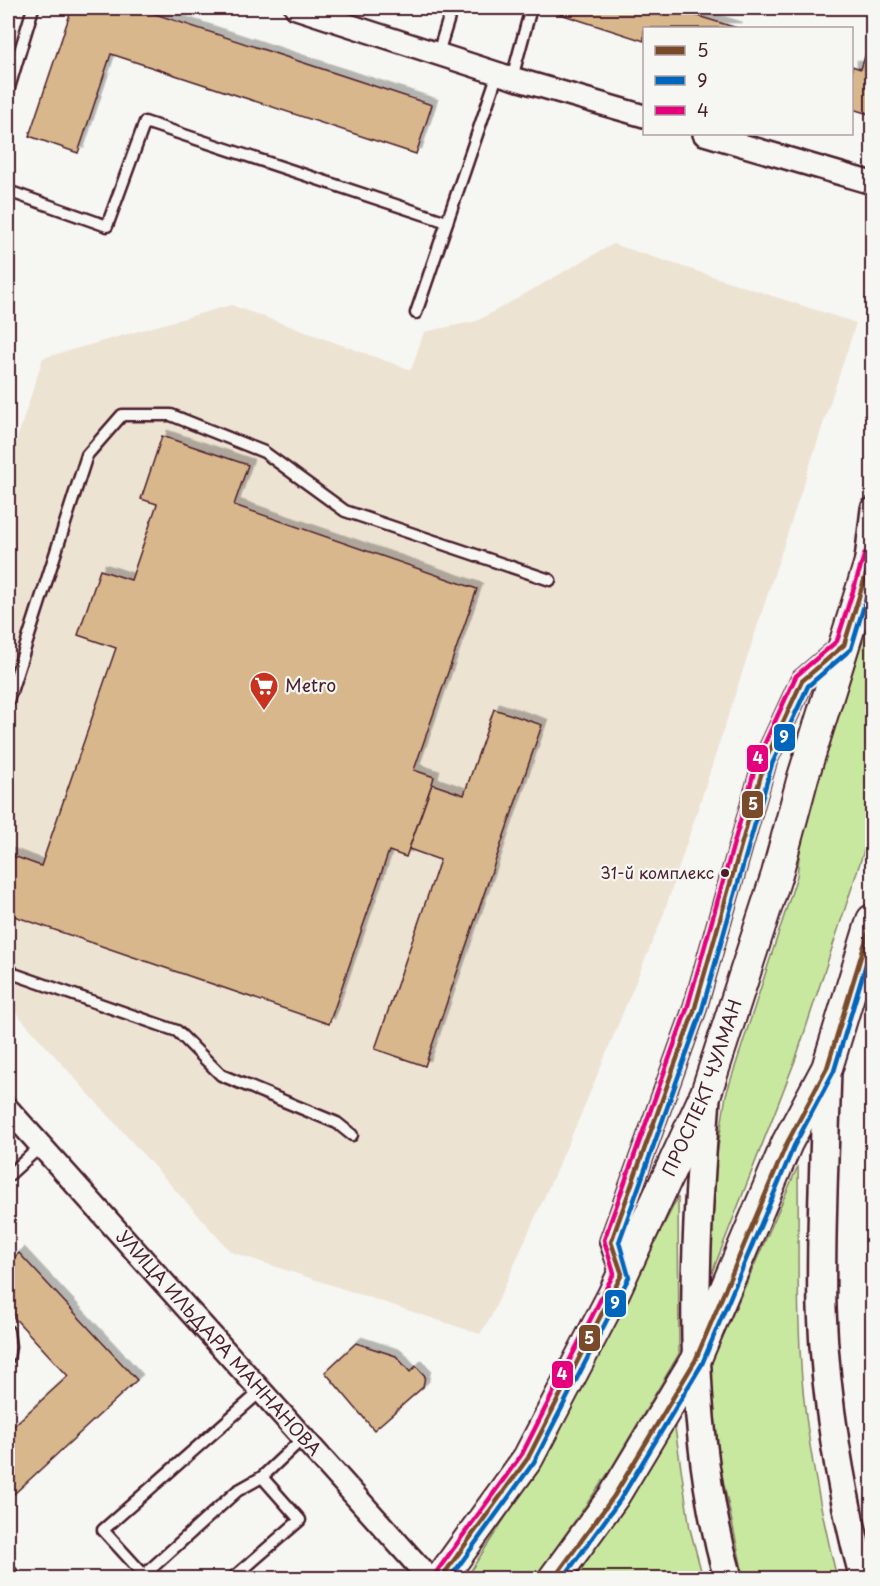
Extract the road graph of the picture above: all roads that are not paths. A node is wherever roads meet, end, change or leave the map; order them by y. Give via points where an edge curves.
1 (33, 8) edge
2 (296, 8) edge
3 (452, 8) edge
4 (531, 8) edge
5 (438, 54) junction
6 (505, 75) junction
7 (8, 91) edge
8 (643, 115) edge
9 (707, 135) edge
10 (873, 183) edge
11 (8, 191) edge
12 (447, 222) junction
13 (416, 313) dead end
14 (873, 509) edge
15 (873, 555) edge
16 (550, 580) dead end
17 (863, 584) junction
18 (844, 645) junction
19 (8, 701) edge
20 (873, 920) edge
21 (8, 968) edge
22 (827, 1068) junction
23 (706, 1094) junction
24 (8, 1109) edge
25 (352, 1135) dead end
26 (41, 1146) junction
27 (8, 1176) edge
28 (622, 1274) junction
29 (8, 1331) edge
30 (8, 1358) edge
31 (695, 1361) junction
32 (261, 1391) junction
33 (303, 1438) junction
34 (262, 1477) junction
35 (8, 1569) edge
36 (146, 1577) edge
37 (16, 1578) edge
38 (233, 1578) edge
39 (429, 1578) edge
40 (441, 1578) edge
41 (554, 1578) edge
42 (728, 1578) edge
43 (864, 1578) edge

1 - 7 lane
2 - 5 street
3 - 5 lane
4 - 6 lane
5 - 6 street
6 - 8 street
6 - 12 lane
9 - 10 street
11 - 12 lane via 107,226 145,122
12 - 13 lane
14 - 17 street
15 - 17 main road, ПРОСПЕКТ ЧУЛМАН
16 - 19 lane via 345,511 264,452 171,415 122,415 87,455
17 - 18 main road, ПРОСПЕКТ ЧУЛМАН
18 - 23 main road, ПРОСПЕКТ ЧУЛМАН via 777,874
18 - 28 street via 802,681 765,762 694,1011 610,1242
20 - 22 main road
21 - 25 lane via 14,974 177,1030 221,1075 337,1123
22 - 31 main road via 787,1143
22 - 43 street via 822,1311 849,1523
23 - 28 main road, ПРОСПЕКТ ЧУЛМАН
23 - 31 street via 695,1244
24 - 26 street, УЛИЦА ИЛЬДАРА МАННАНОВА
26 - 27 lane
26 - 32 street, УЛИЦА ИЛЬДАРА МАННАНОВА
28 - 40 main road, ПРОСПЕКТ ЧУЛМАН via 528,1458
29 - 30 lane
31 - 41 main road via 614,1496
31 - 42 street via 707,1473
32 - 33 street, УЛИЦА ИЛЬДАРА МАННАНОВА
32 - 36 lane via 103,1530
33 - 34 lane
33 - 39 street, УЛИЦА ИЛЬДАРА МАННАНОВА
34 - 36 lane via 237,1491
34 - 38 lane via 300,1520
35 - 37 lane

